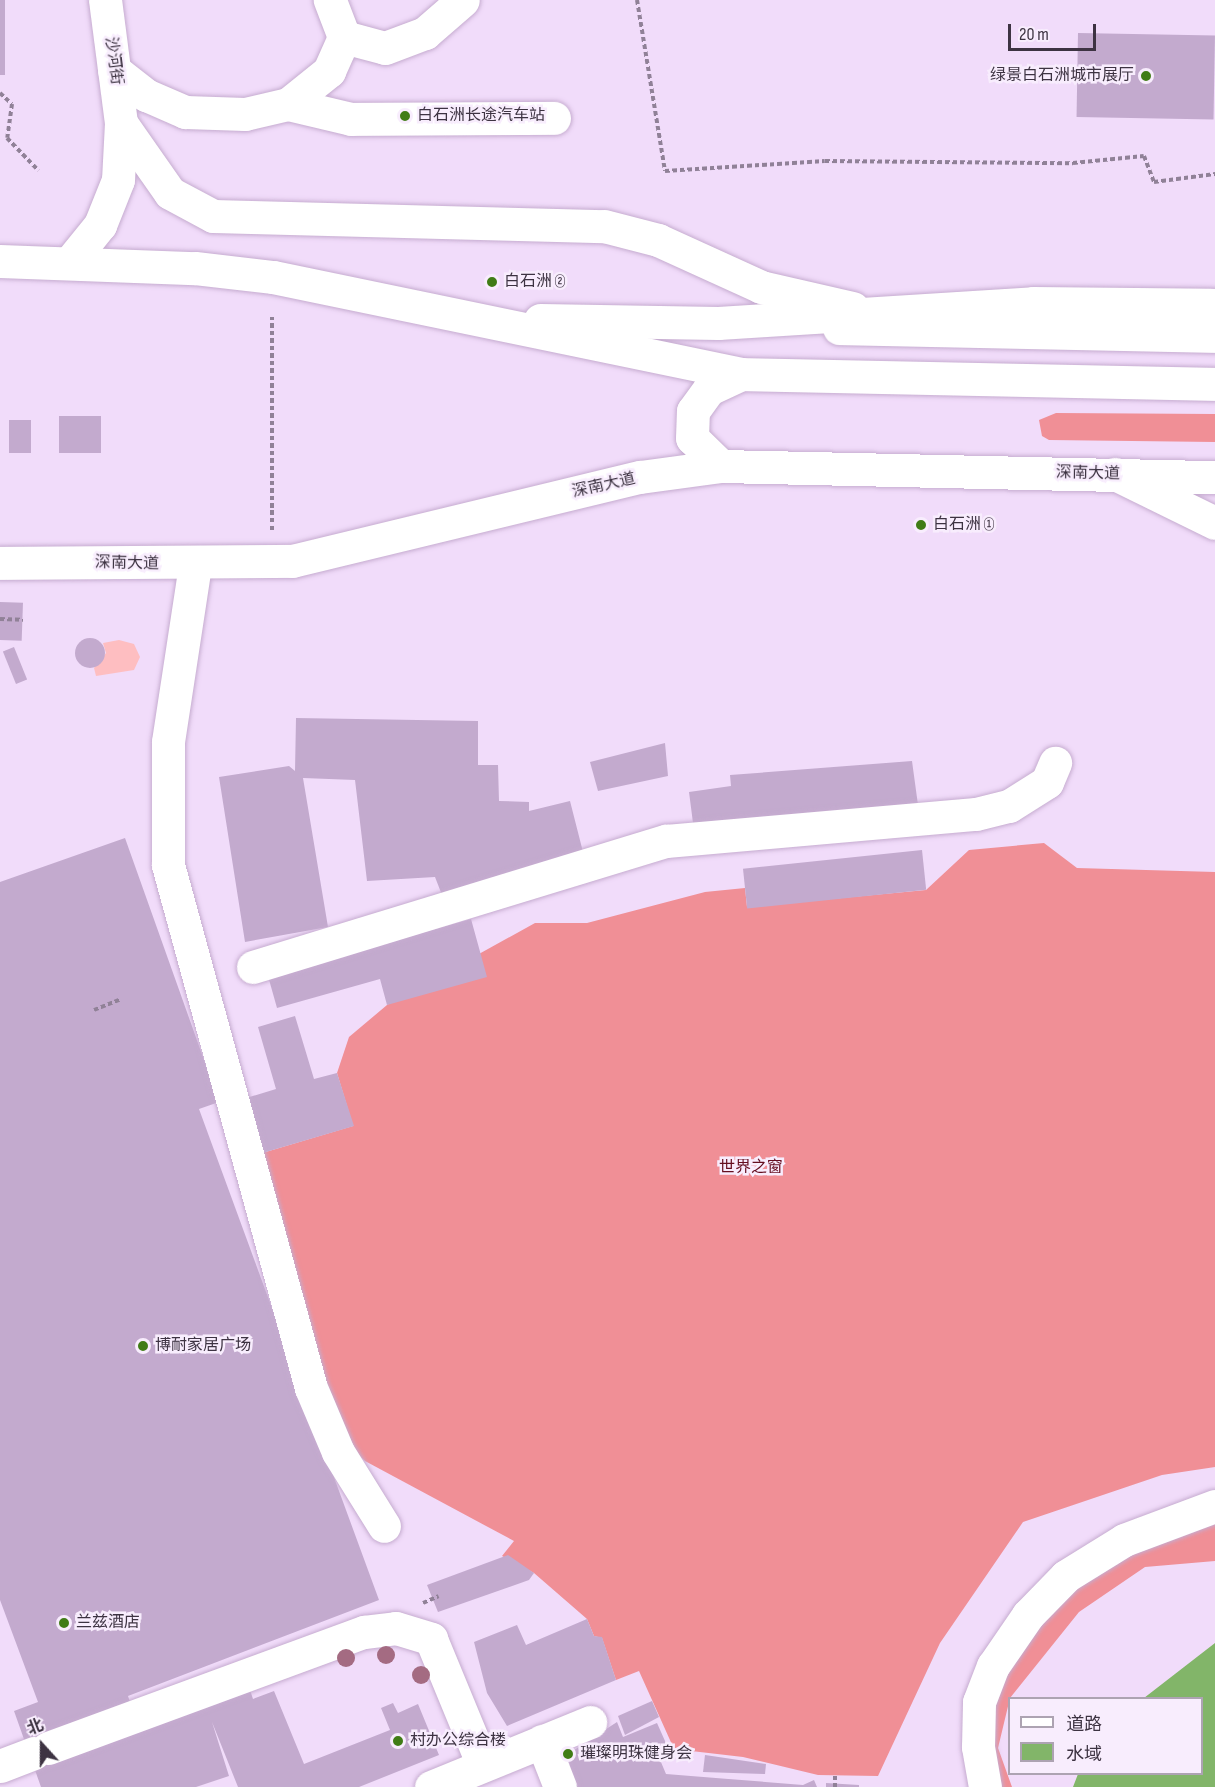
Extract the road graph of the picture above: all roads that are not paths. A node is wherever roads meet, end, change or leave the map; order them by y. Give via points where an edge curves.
1 (330, 0) edge
2 (463, 0) edge
3 (112, 6) edge
4 (344, 37) junction
5 (114, 70) junction
6 (288, 104) junction
7 (554, 118) dead end
8 (121, 123) junction
9 (0, 261) edge
10 (70, 262) junction
11 (1215, 305) edge
12 (888, 312) junction
13 (452, 318) junction
14 (718, 323) junction
15 (1215, 336) edge
16 (741, 374) junction
17 (1215, 384) edge
18 (721, 466) junction
19 (1115, 474) junction
20 (1215, 477) edge
21 (1215, 523) edge
22 (0, 563) edge
23 (195, 565) junction
24 (1055, 763) dead end
25 (253, 967) dead end
26 (1215, 1506) edge
27 (384, 1526) dead end
28 (590, 1722) dead end
29 (542, 1742) junction
30 (483, 1765) junction
31 (0, 1766) edge
32 (431, 1787) edge
33 (560, 1787) edge
34 (985, 1787) edge

1 - 4 main road
2 - 4 main road via 425,33 386,48
3 - 5 main road, 沙河街
4 - 6 main road via 329,71
5 - 6 main road via 146,94 184,112 245,114
5 - 8 main road, 沙河街
6 - 7 main road via 351,119
8 - 10 main road, 沙河街 via 118,180 110,202 100,225
8 - 12 main road via 170,193 213,216 604,226 631,230 790,296
9 - 10 main road
10 - 13 main road via 273,277
11 - 12 main road via 1033,303
12 - 14 main road
13 - 14 main road
13 - 16 main road
14 - 15 main road
16 - 17 main road
16 - 18 main road via 709,389 693,411 692,438
18 - 19 main road, 深南大道
18 - 23 main road, 深南大道 via 631,479 316,557
19 - 20 main road, 深南大道
19 - 21 main road
22 - 23 main road, 深南大道
23 - 27 main road via 169,732 168,864 311,1388 338,1452
24 - 25 main road via 1047,782 1033,795 998,808 666,841
26 - 34 main road via 1124,1540 1066,1576 1028,1615 993,1666 979,1702 978,1747
28 - 29 main road
29 - 30 main road
29 - 33 main road
30 - 31 main road via 431,1639 396,1628 364,1632
30 - 32 main road

